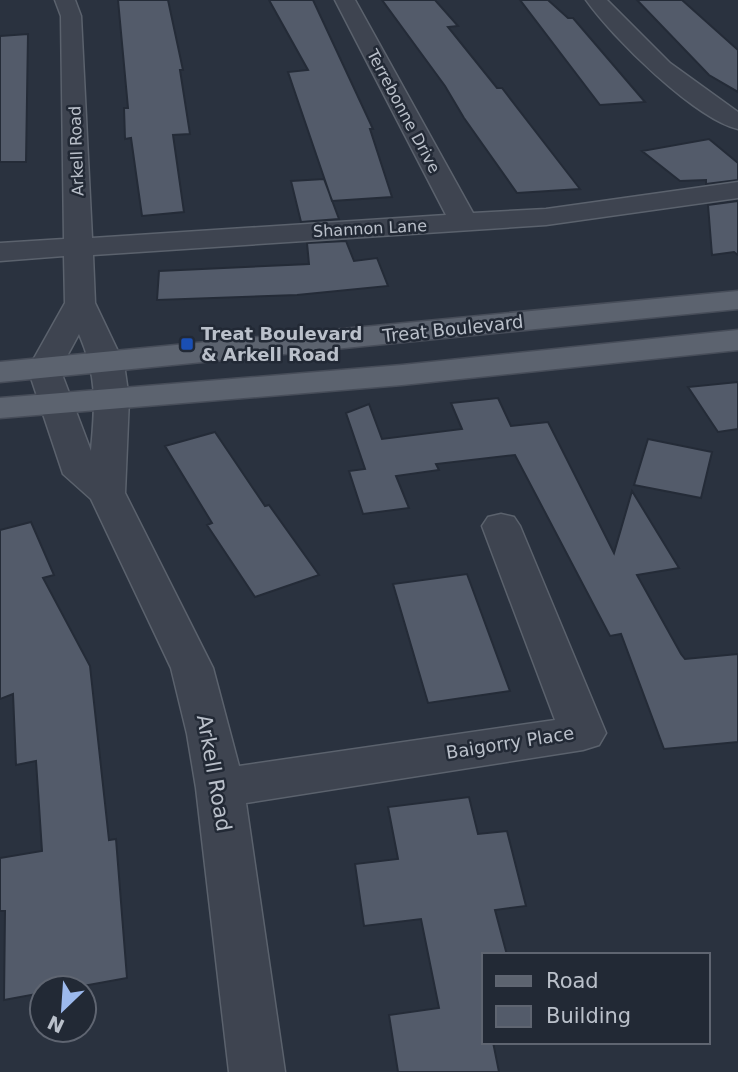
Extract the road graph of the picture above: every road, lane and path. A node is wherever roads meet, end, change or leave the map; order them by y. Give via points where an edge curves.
1 (65, 0) edge
2 (345, 0) edge
3 (596, 0) edge
4 (738, 122) edge
5 (738, 190) edge
6 (464, 223) junction
7 (80, 245) junction
8 (0, 252) edge
9 (738, 300) edge
10 (80, 303) junction
11 (738, 340) edge
12 (108, 364) junction
13 (44, 369) junction
14 (0, 372) edge
15 (112, 399) junction
16 (56, 404) junction
17 (0, 408) edge
18 (106, 493) junction
19 (500, 526) dead end
20 (220, 788) junction
21 (257, 1072) edge

1 - 7 street, Arkell Road via 71,16
2 - 6 street, Terrebonne Drive
3 - 4 street via 670,78
5 - 6 street, Shannon Lane via 632,207
6 - 7 street, Shannon Lane
7 - 8 street, Shannon Lane
7 - 10 street, Arkell Road
9 - 12 main road, Treat Boulevard
10 - 12 street, Arkell Road
10 - 13 street, Arkell Road
11 - 15 main road
12 - 13 main road, Treat Boulevard
12 - 15 street, Arkell Road
13 - 14 main road, Treat Boulevard
13 - 16 street, Arkell Road
15 - 16 main road
15 - 18 street, Arkell Road
16 - 17 main road
16 - 18 street, Arkell Road via 81,474
18 - 20 street, Arkell Road via 192,668
19 - 20 street, Baigorry Place via 583,733
20 - 21 street, Arkell Road

